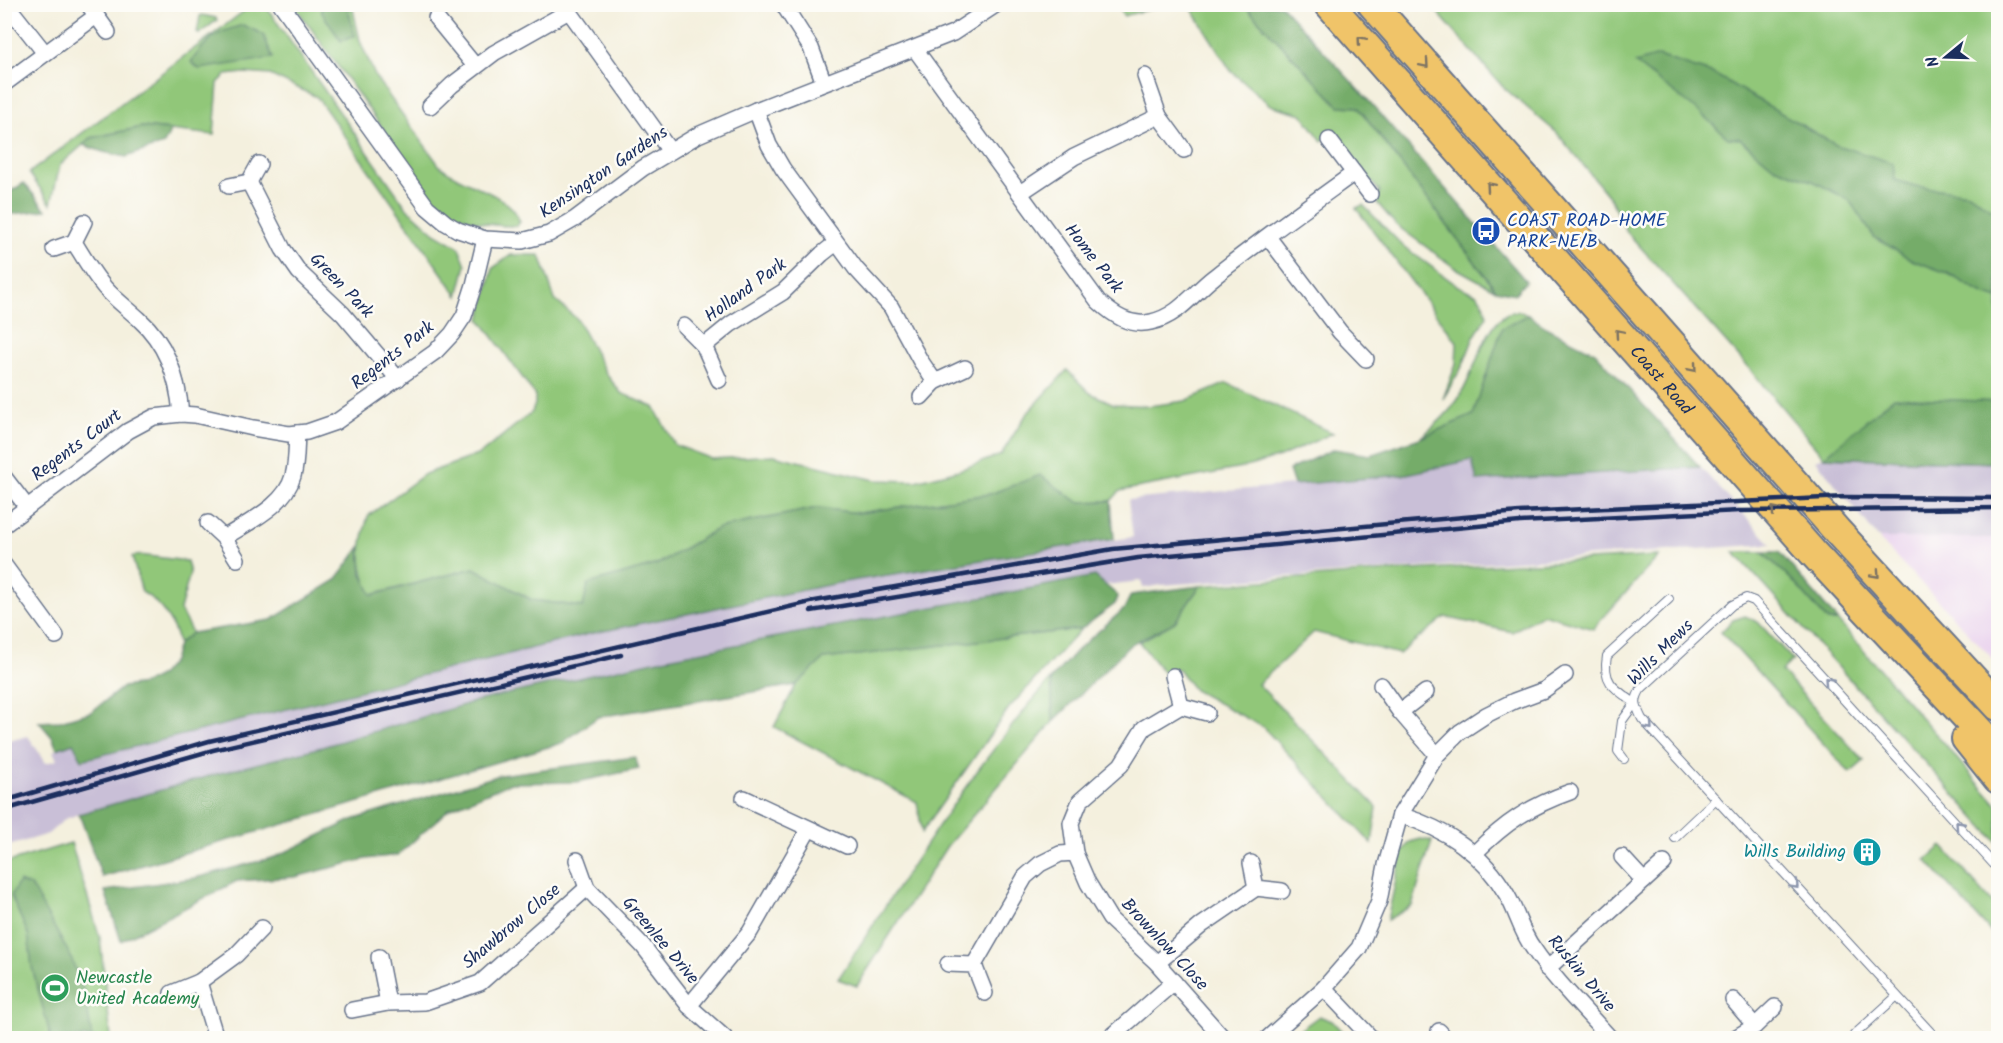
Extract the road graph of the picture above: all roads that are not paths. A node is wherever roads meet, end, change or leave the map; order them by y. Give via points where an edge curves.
1 (281, 4) edge
2 (783, 4) edge
3 (997, 4) edge
4 (1329, 4) edge
5 (1372, 4) edge
6 (7, 5) edge
7 (567, 8) edge
8 (92, 10) edge
9 (436, 18) dead end
10 (108, 32) dead end
11 (915, 49) junction
12 (45, 53) junction
13 (475, 66) junction
14 (1145, 76) dead end
15 (824, 83) junction
16 (4, 84) edge
17 (430, 106) dead end
18 (756, 110) junction
19 (1159, 116) junction
20 (1329, 140) dead end
21 (1185, 150) dead end
22 (670, 151) junction
23 (259, 164) dead end
24 (1354, 172) junction
25 (249, 182) junction
26 (229, 186) dead end
27 (1020, 193) junction
28 (1370, 194) dead end
29 (84, 222) dead end
30 (1268, 237) junction
31 (485, 239) junction
32 (74, 242) junction
33 (836, 243) junction
34 (54, 249) dead end
35 (684, 326) dead end
36 (704, 346) junction
37 (1366, 359) dead end
38 (965, 368) dead end
39 (398, 379) junction
40 (719, 380) dead end
41 (935, 382) junction
42 (921, 397) dead end
43 (180, 414) junction
44 (297, 433) junction
45 (4, 477) edge
46 (27, 507) junction
47 (208, 523) dead end
48 (4, 525) edge
49 (224, 538) junction
50 (1814, 554) junction
51 (237, 559) dead end
52 (4, 565) edge
53 (1669, 599) dead end
54 (56, 636) dead end
55 (1565, 675) dead end
56 (1173, 676) dead end
57 (1381, 685) dead end
58 (1426, 692) dead end
59 (1635, 702) junction
60 (1181, 706) junction
61 (1998, 706) edge
62 (1400, 712) junction
63 (1207, 713) dead end
64 (1998, 751) edge
65 (1437, 755) junction
66 (1624, 759) dead end
67 (1998, 779) edge
68 (1570, 792) dead end
69 (744, 798) dead end
70 (1716, 799) junction
71 (1400, 815) junction
72 (810, 829) junction
73 (1675, 838) dead end
74 (847, 846) dead end
75 (1075, 853) junction
76 (1475, 853) junction
77 (1622, 858) dead end
78 (577, 860) dead end
79 (1251, 863) dead end
80 (1664, 863) dead end
81 (1998, 869) edge
82 (1644, 881) junction
83 (587, 888) junction
84 (1256, 888) junction
85 (1282, 891) dead end
86 (262, 928) dead end
87 (379, 957) dead end
88 (1157, 963) junction
89 (948, 964) dead end
90 (974, 965) junction
91 (1547, 969) junction
92 (199, 982) junction
93 (1174, 982) junction
94 (1324, 988) junction
95 (172, 993) dead end
96 (985, 993) dead end
97 (1897, 996) junction
98 (1733, 1000) dead end
99 (388, 1003) junction
100 (689, 1006) junction
101 (1775, 1007) dead end
102 (352, 1010) dead end
103 (1755, 1026) junction
104 (1854, 1035) dead end
105 (216, 1038) edge
106 (724, 1038) edge
107 (1110, 1038) edge
108 (1223, 1038) edge
109 (1268, 1038) edge
110 (1371, 1038) edge
111 (1610, 1038) edge
112 (1735, 1038) edge
113 (1936, 1038) edge

1 - 31 street, Kensington Gardens via 427,207 452,226
2 - 15 street via 811,48
3 - 11 street, Kensington Gardens via 966,26
50 -> 4 highway, Coast Road
5 -> 61 highway, Coast Road via 1829,522
6 - 12 street
7 - 13 street
7 - 22 street
8 - 10 street
8 - 12 street
9 - 13 street
11 - 15 street, Kensington Gardens
11 - 27 street, Home Park
12 - 16 street
13 - 17 street
14 - 19 street
15 - 18 street, Kensington Gardens
18 - 22 street, Kensington Gardens
18 - 33 street via 775,156
19 - 21 street
19 - 27 street via 1074,157
20 - 24 street
22 - 31 street, Kensington Gardens via 549,234 522,242
23 - 25 street
24 - 28 street
24 - 30 street, Home Park
25 - 26 street
25 - 39 street, Green Park via 299,272 350,321
27 - 30 street, Home Park via 1098,301 1132,322 1150,322 1172,314 1213,277
29 - 32 street
30 - 37 street via 1340,332
31 - 39 street, Regents Park via 458,327 435,352
32 - 34 street
32 - 43 street via 106,289 160,343 173,371
33 - 36 street, Holland Park via 783,292
33 - 41 street via 891,307
35 - 36 street, Holland Park
36 - 40 street, Holland Park
38 - 41 street
39 - 44 street, Regents Park via 336,422
41 - 42 street
43 - 44 street, Regents Park
43 - 46 street, Regents Court via 141,423
44 - 49 street via 294,475 284,494 270,508
45 - 46 street
46 - 48 street, Regents Court
47 - 49 street
49 - 51 street
50 - 64 highway, Coast Road
50 - 67 highway
52 - 54 street
53 - 59 lane via 1607,656 1608,680
55 - 65 street via 1544,690 1486,715 1460,732
56 - 60 street
57 - 62 street
58 - 62 street
59 - 66 lane via 1622,721 1618,751
59 -> 70 lane, Wills Mews via 1642,719
81 -> 59 lane, Wills Mews via 1754,601 1746,598 1732,605 1641,689
60 - 63 street
60 - 75 street, Brownlow Close via 1144,728 1121,765 1080,801 1071,823
62 - 65 street
65 - 71 street
68 - 76 street via 1518,816
69 - 72 street
70 - 73 lane
70 -> 97 lane, Wills Mews
71 - 76 street, Ruskin Drive via 1427,823
71 - 94 street via 1379,901 1359,948
72 - 74 street
72 - 100 street via 750,932
75 - 88 street, Brownlow Close via 1110,919
75 - 90 street via 1060,854 1025,877
76 - 91 street, Ruskin Drive via 1506,893 1527,940
77 - 82 street
78 - 83 street, Greenlee Drive
79 - 84 street
80 - 82 street
82 - 91 street
83 - 99 street, Shawbrow Close via 480,983 425,1002
83 - 100 street, Greenlee Drive via 643,946
84 - 85 street
84 - 88 street via 1202,925
86 - 92 street via 236,955
87 - 99 street
88 - 93 street, Brownlow Close
89 - 90 street
90 - 96 street
91 - 111 street, Ruskin Drive
92 - 95 street
92 - 105 street
93 - 107 street
93 - 108 street, Brownlow Close
94 - 109 street
94 - 110 street
97 - 104 lane
97 - 113 lane, Wills Mews
98 - 103 street
99 - 102 street, Shawbrow Close
100 - 106 street, Greenlee Drive
101 - 103 street
103 - 112 street

